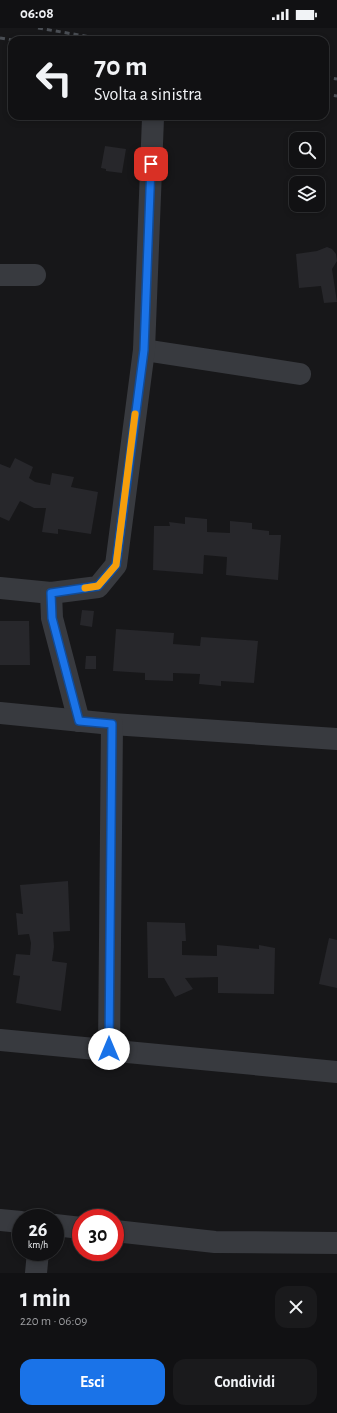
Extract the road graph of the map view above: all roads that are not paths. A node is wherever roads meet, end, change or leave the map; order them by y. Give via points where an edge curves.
1 (153, 120) edge
2 (0, 275) edge
3 (35, 275) dead end
4 (144, 350) junction
5 (300, 374) dead end
6 (0, 588) edge
7 (51, 593) junction
8 (0, 713) edge
9 (79, 721) junction
10 (112, 724) junction
11 (337, 739) edge
12 (0, 1040) edge
13 (109, 1049) junction
14 (337, 1072) edge
15 (0, 1220) edge
16 (12, 1221) edge
17 (124, 1232) edge
18 (337, 1243) edge
19 (37, 1261) edge
20 (36, 1273) edge

1 - 4 street
2 - 3 street
4 - 5 street
4 - 7 street via 116,565 98,586
6 - 7 street
7 - 9 street via 52,618
8 - 9 street
9 - 10 street
10 - 11 street
10 - 13 street
12 - 13 street
13 - 14 street
15 - 16 street
17 - 18 street via 214,1242
19 - 20 street

